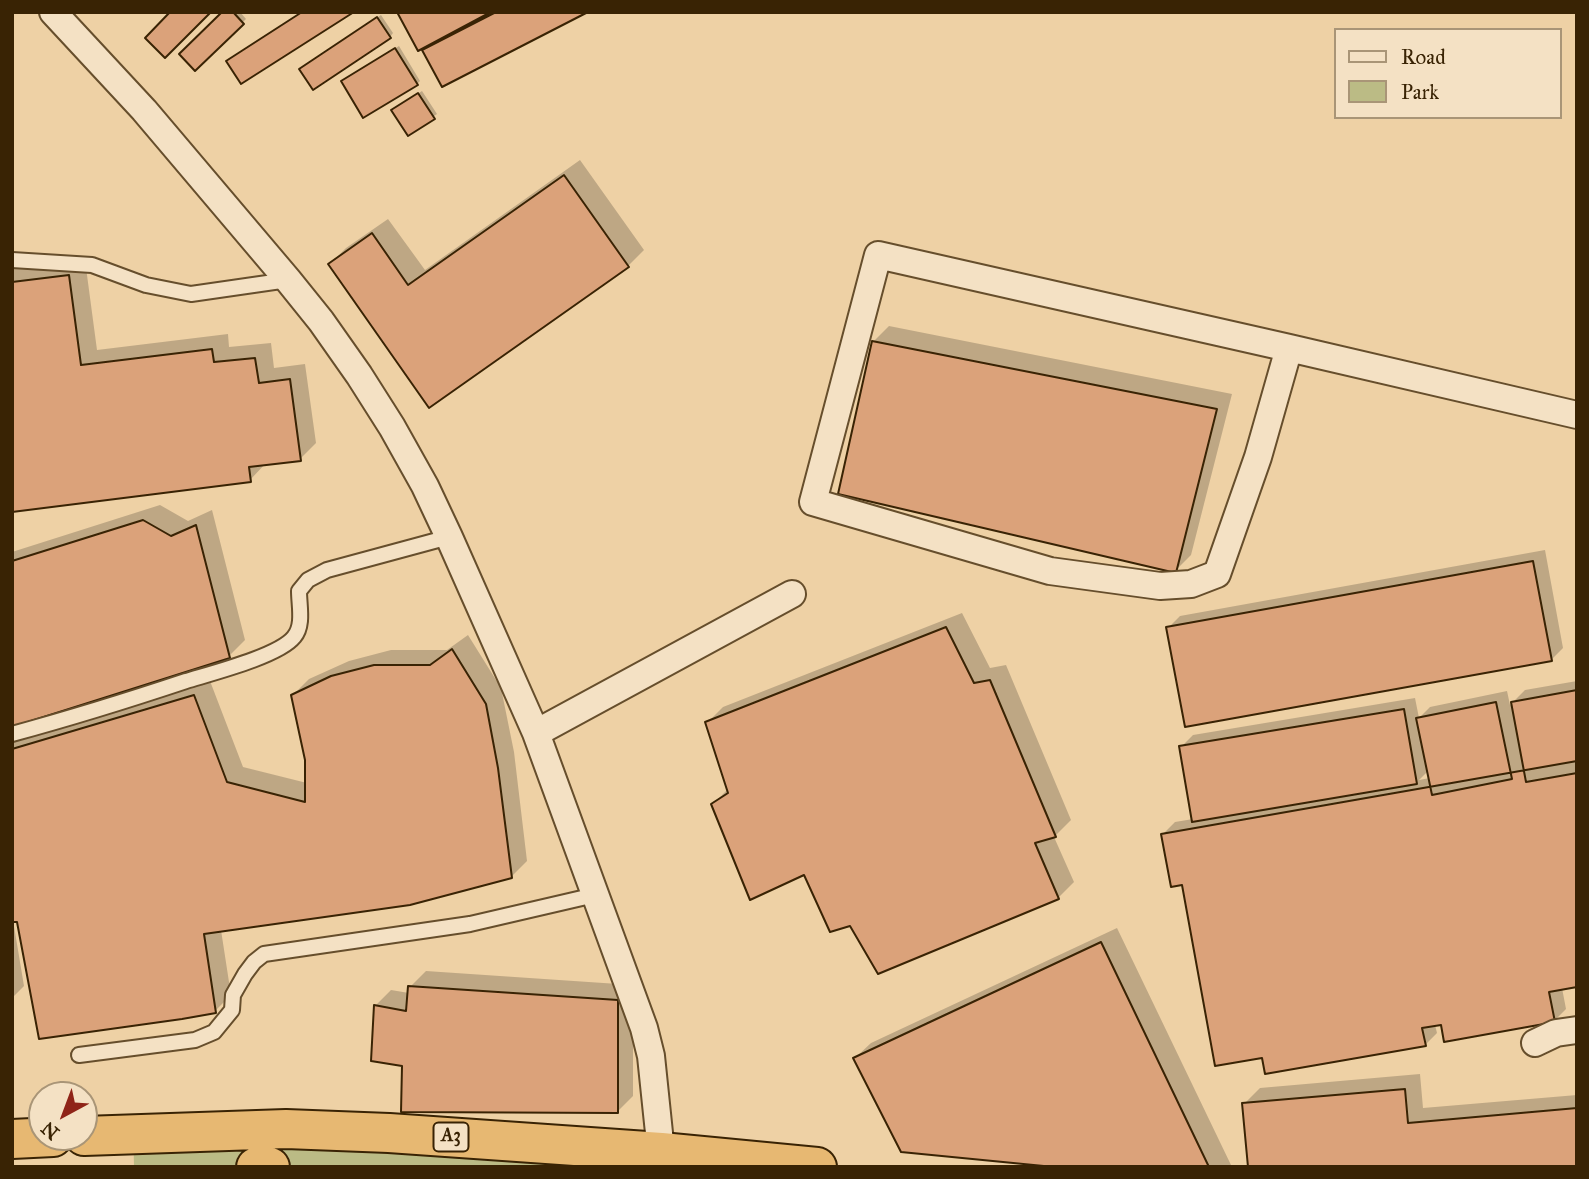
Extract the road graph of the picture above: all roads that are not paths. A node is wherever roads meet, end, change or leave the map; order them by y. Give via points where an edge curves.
1 (53, 12) edge
2 (12, 260) edge
3 (288, 280) junction
4 (1289, 348) junction
5 (1577, 415) edge
6 (449, 537) junction
7 (792, 594) dead end
8 (536, 733) junction
9 (12, 734) edge
10 (595, 895) junction
11 (1577, 1030) edge
12 (1535, 1043) dead end
13 (79, 1055) dead end
14 (98, 1136) edge
15 (661, 1152) junction
16 (256, 1167) edge
17 (270, 1167) edge
18 (817, 1167) edge

1 - 3 street via 144,110
2 - 3 lane via 92,265 146,285 191,294
3 - 6 street via 392,427
4 - 4 street via 1258,457 1217,574 1191,584 1160,586 1050,571 813,502 877,255
4 - 5 street
6 - 8 street
6 - 9 lane via 327,570 308,580 299,591 301,625 285,647
7 - 8 street
8 - 10 street
10 - 13 lane via 470,924 264,954 245,974 233,995 232,1010 214,1032 195,1040
10 - 15 street via 649,1047
11 - 12 street
14 - 15 highway, A3 via 299,1130
15 - 18 highway, A3
16 - 17 highway

